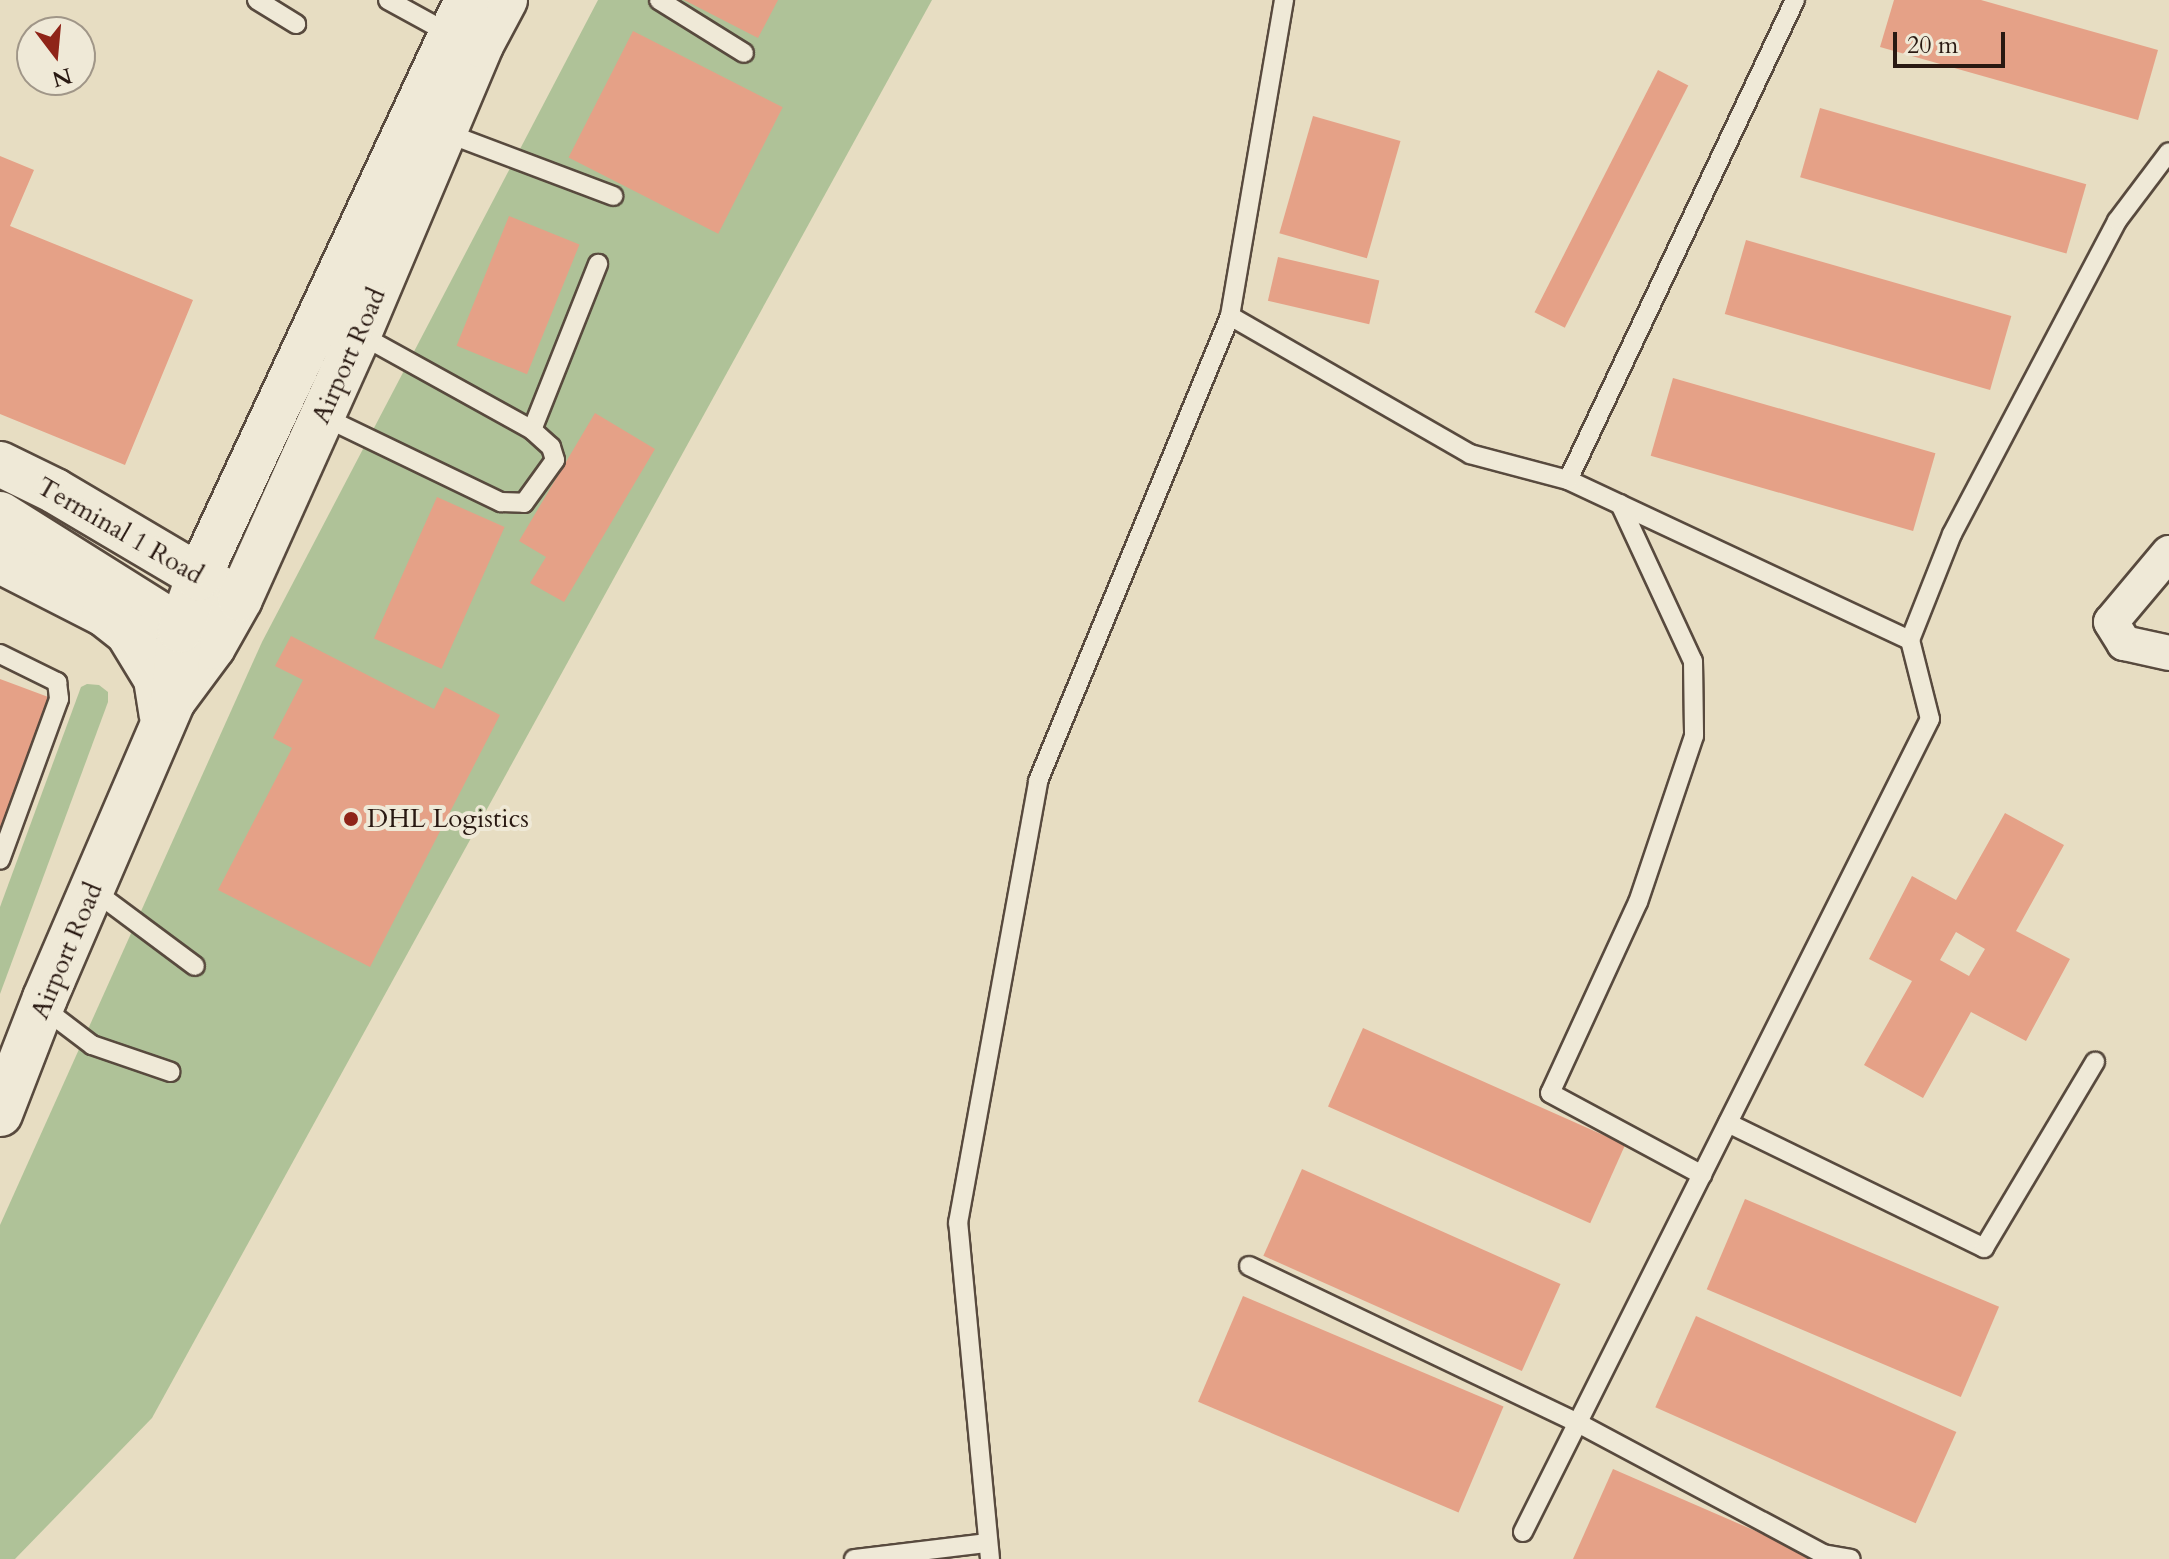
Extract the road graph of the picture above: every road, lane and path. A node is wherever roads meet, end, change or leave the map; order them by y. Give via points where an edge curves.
1 (257, 0) edge
2 (388, 0) edge
3 (505, 0) edge
4 (659, 0) edge
5 (1284, 0) edge
6 (1795, 0) edge
7 (296, 24) dead end
8 (466, 27) edge
9 (744, 53) dead end
10 (444, 132) junction
11 (2169, 152) edge
12 (613, 196) dead end
13 (598, 264) dead end
14 (1230, 316) junction
15 (359, 334) junction
16 (322, 416) junction
17 (532, 430) junction
18 (0, 464) edge
19 (1568, 480) junction
20 (1620, 504) junction
21 (0, 514) edge
22 (2169, 553) edge
23 (0, 561) edge
24 (198, 578) junction
25 (240, 599) junction
26 (196, 638) junction
27 (1910, 640) junction
28 (2169, 653) edge
29 (0, 654) edge
30 (168, 713) junction
31 (0, 860) edge
32 (93, 890) junction
33 (195, 966) dead end
34 (42, 1007) junction
35 (2095, 1062) dead end
36 (171, 1072) dead end
37 (0, 1114) edge
38 (1728, 1123) junction
39 (1702, 1175) junction
40 (1249, 1266) dead end
41 (1578, 1423) junction
42 (1523, 1532) dead end
43 (988, 1551) edge
44 (854, 1559) edge
45 (1851, 1559) edge

1 - 7 lane
2 - 8 lane
3 - 8 street, Airport Road
4 - 9 lane
5 - 14 lane
6 - 19 lane
8 - 10 street, Airport Road
8 - 24 street, Airport Road
10 - 12 lane
10 - 15 street, Airport Road
11 - 27 lane via 2117,221 1952,534
13 - 17 lane
14 - 19 lane via 1470,454
14 - 43 lane via 1038,781 958,1223
15 - 16 street, Airport Road
15 - 17 lane
16 - 17 lane via 501,502 524,503 555,460 551,447
16 - 25 street, Airport Road
18 - 24 street, Terminal 1 Road via 55,491
19 - 20 lane
20 - 27 lane
20 - 39 lane via 1693,661 1694,736 1638,902 1550,1093
21 - 26 street, Terminal 1 Road
22 - 28 street via 2111,622 2124,643
23 - 30 street via 104,614 128,633 156,679
24 - 25 street, Terminal 1 Road
24 - 26 street, Airport Road
25 - 26 street, Airport Road
26 - 30 street, Airport Road
27 - 38 lane via 1930,719
29 - 31 lane via 57,682 59,699
30 - 32 street, Airport Road
32 - 33 lane
32 - 34 street, Airport Road
34 - 36 lane via 92,1045
34 - 37 street, Airport Road
35 - 38 lane via 1984,1248
38 - 39 lane
39 - 41 lane
40 - 41 lane
41 - 42 lane
41 - 45 lane via 1823,1554
43 - 44 lane

